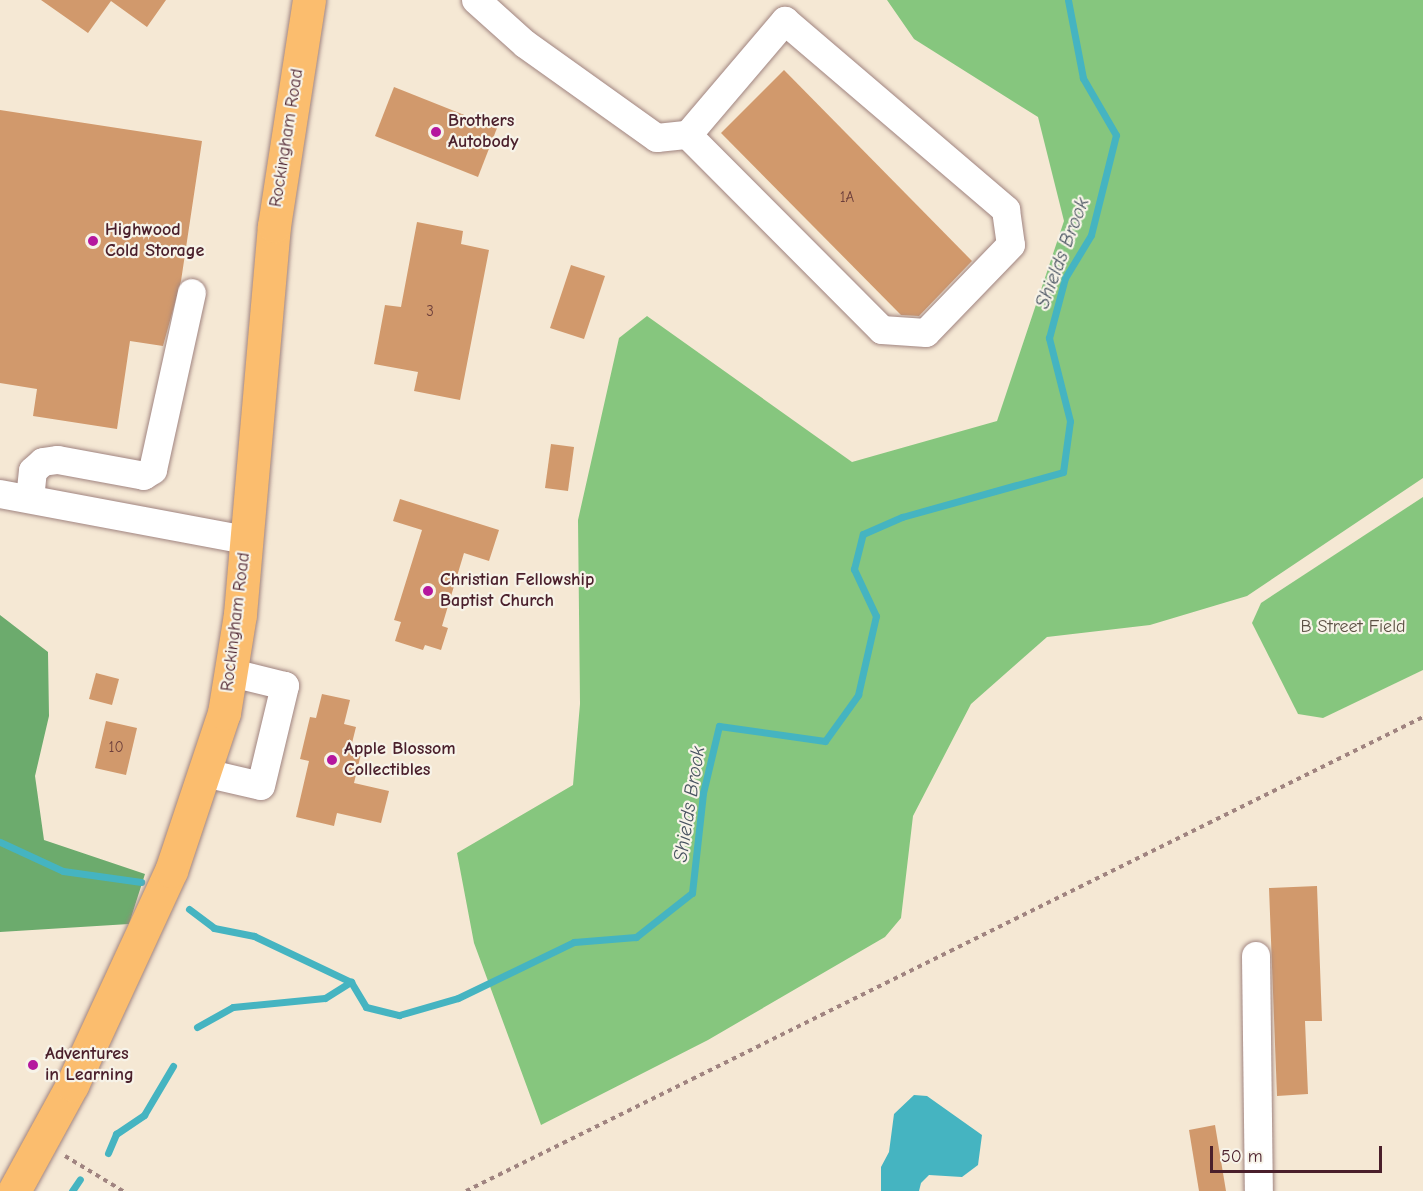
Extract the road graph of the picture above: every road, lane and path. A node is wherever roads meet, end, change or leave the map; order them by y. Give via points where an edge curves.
1 (476, 0) edge
2 (308, 5) edge
3 (688, 135) junction
4 (192, 292) dead end
5 (0, 494) edge
6 (30, 500) junction
7 (246, 540) junction
8 (232, 673) junction
9 (1423, 717) edge
10 (205, 773) junction
11 (1256, 956) dead end
12 (43, 1142) junction
13 (14, 1191) edge
14 (123, 1191) edge
15 (466, 1191) edge
16 (1259, 1191) edge

1 - 3 lane via 525,44 657,138
2 - 7 main road, Rockingham Road via 274,226
3 - 3 lane via 882,330 926,333 1011,245 1006,210 785,21
4 - 6 lane via 153,470 144,476 58,460 43,462 33,471
5 - 6 lane
6 - 7 lane
7 - 8 main road, Rockingham Road
8 - 10 main road, Rockingham Road
8 - 10 lane via 285,686 261,786
9 - 15 path
10 - 12 main road, Rockingham Road via 171,871
11 - 16 lane
12 - 13 main road, Rockingham Road
12 - 14 path

